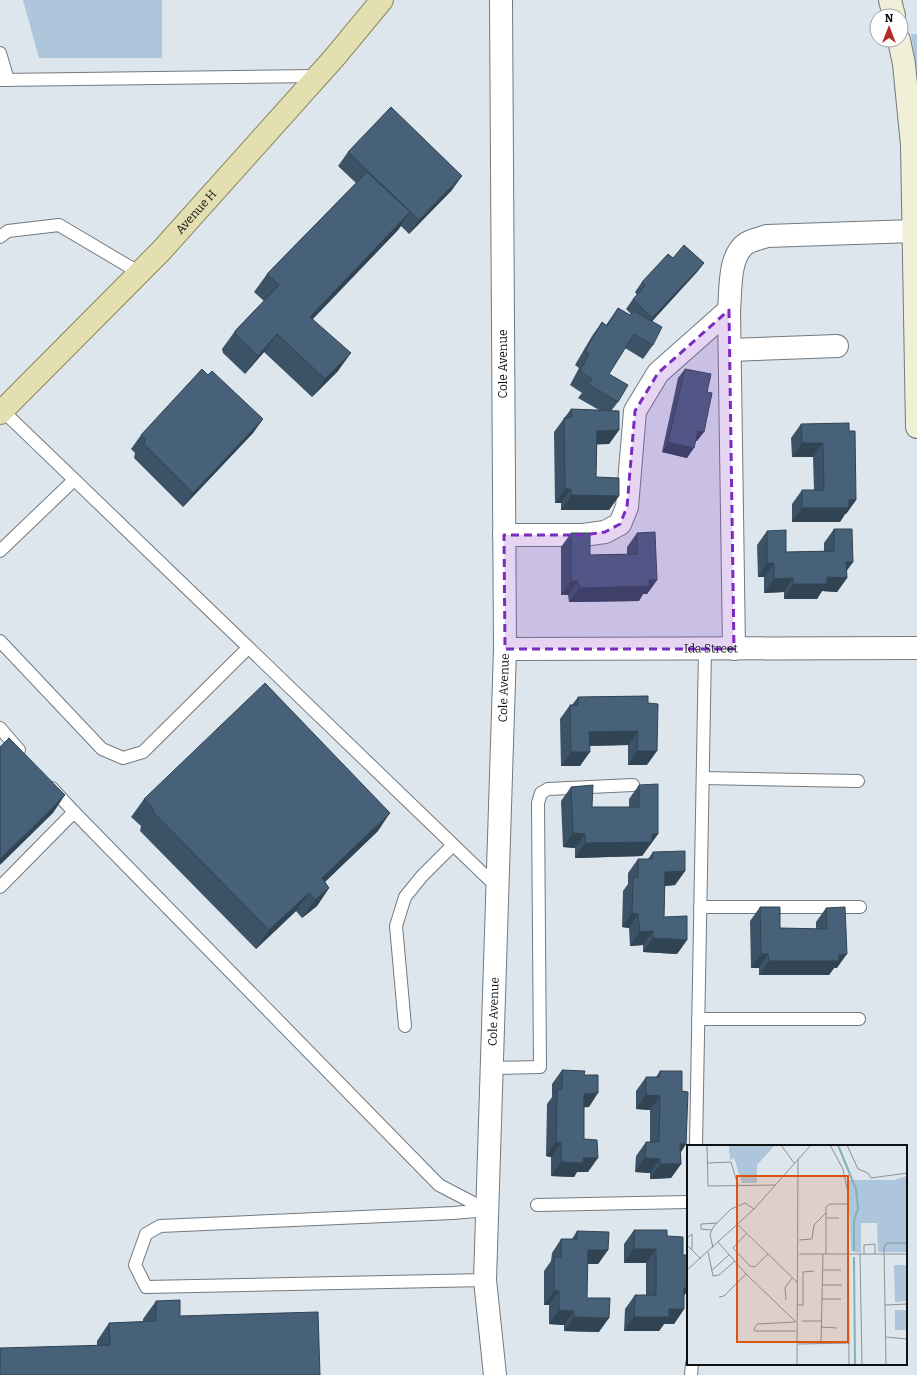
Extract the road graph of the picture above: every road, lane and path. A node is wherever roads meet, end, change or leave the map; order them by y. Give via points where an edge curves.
1 (382, 0) edge
2 (501, 0) edge
3 (901, 48) edge
4 (0, 53) edge
5 (317, 76) junction
6 (4, 80) edge
7 (914, 231) junction
8 (0, 237) edge
9 (140, 273) junction
10 (729, 310) junction
11 (838, 346) dead end
12 (730, 350) junction
13 (1, 412) edge
14 (917, 427) edge
15 (74, 480) junction
16 (504, 535) junction
17 (0, 551) edge
18 (0, 640) edge
19 (248, 648) junction
20 (917, 648) edge
21 (505, 649) junction
22 (705, 649) junction
23 (734, 649) junction
24 (0, 728) edge
25 (26, 758) edge
26 (42, 776) edge
27 (703, 778) junction
28 (858, 781) dead end
29 (632, 785) dead end
30 (74, 812) junction
31 (453, 845) junction
32 (0, 887) edge
33 (498, 888) junction
34 (700, 907) junction
35 (860, 907) dead end
36 (698, 1019) junction
37 (859, 1019) dead end
38 (405, 1026) dead end
39 (492, 1068) junction
40 (696, 1145) edge
41 (687, 1202) edge
42 (537, 1205) dead end
43 (488, 1210) junction
44 (485, 1280) junction
45 (495, 1375) edge

1 - 5 main road, Avenue H
2 - 16 street, Cole Avenue
3 - 7 street via 912,145
4 - 6 lane
5 - 6 lane
5 - 9 main road, Avenue H
7 - 10 street via 767,236 746,243 734,258
7 - 14 street
8 - 9 lane via 8,231 59,225
9 - 13 main road, Avenue H
10 - 12 street
10 - 16 street via 658,373 635,411 627,507 620,524 605,532 583,535
11 - 12 street
12 - 23 street
13 - 15 lane
15 - 17 lane
15 - 19 lane
16 - 21 street, Cole Avenue
18 - 19 lane via 102,749 123,758 143,752
19 - 31 lane
20 - 23 street, Ida Street
21 - 22 street, Ida Street
21 - 33 street, Cole Avenue
22 - 23 street, Ida Street
22 - 27 lane
24 - 25 lane
26 - 30 lane
27 - 28 lane
27 - 34 lane
29 - 39 lane via 548,789 541,794 538,803 540,1067
30 - 32 lane
30 - 43 lane via 439,1185
31 - 33 lane
31 - 38 lane via 405,897 396,926
33 - 39 street, Cole Avenue
34 - 35 lane
34 - 36 lane
36 - 37 lane
36 - 40 lane
39 - 43 street, Cole Avenue
41 - 42 lane
43 - 44 street, Cole Avenue
43 - 44 lane via 160,1226 146,1234 135,1265 146,1287
44 - 45 street, Cole Avenue

